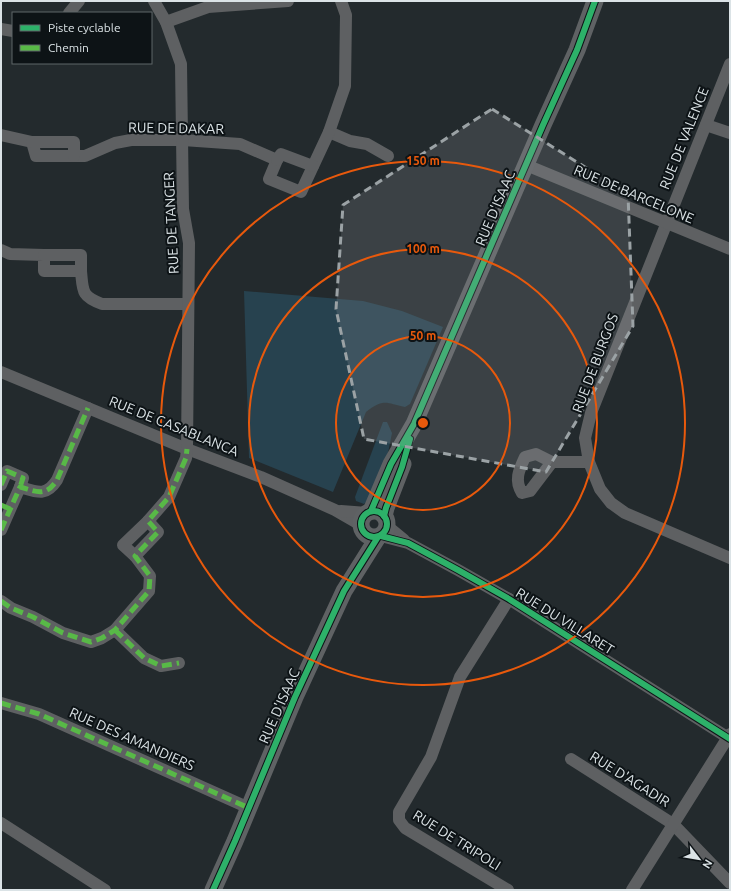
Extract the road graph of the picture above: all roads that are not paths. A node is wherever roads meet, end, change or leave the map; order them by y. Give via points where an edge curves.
1 (79, 1) edge
2 (154, 1) edge
3 (288, 1) edge
4 (340, 1) edge
5 (595, 1) edge
6 (253, 2) edge
7 (70, 12) edge
8 (166, 22) junction
9 (1, 29) edge
10 (12, 31) edge
11 (730, 64) edge
12 (706, 125) junction
13 (329, 132) junction
14 (730, 133) edge
15 (1, 135) edge
16 (183, 140) junction
17 (388, 156) dead end
18 (278, 160) junction
19 (526, 165) junction
20 (313, 166) junction
21 (665, 224) junction
22 (730, 249) edge
23 (1, 250) edge
24 (188, 304) junction
25 (1, 372) edge
26 (88, 408) junction
27 (187, 449) junction
28 (552, 462) dead end
29 (589, 462) junction
30 (1, 485) edge
31 (20, 487) junction
32 (5, 507) edge
33 (374, 525) junction
34 (1, 530) edge
35 (730, 558) edge
36 (509, 599) junction
37 (1, 601) edge
38 (115, 630) junction
39 (179, 663) dead end
40 (1, 703) edge
41 (729, 737) edge
42 (571, 759) dead end
43 (249, 808) junction
44 (1, 823) edge
45 (673, 824) junction
46 (730, 883) edge
47 (105, 890) edge
48 (213, 890) edge
49 (508, 890) edge
50 (632, 890) edge

1 - 7 street
2 - 8 street, RUE DE TANGER
3 - 6 street
4 - 13 street via 346,15 345,86
5 - 19 street, RUE D'ISAAC via 577,50
6 - 8 street via 208,7
8 - 16 street, RUE DE TANGER via 181,64
9 - 10 street
11 - 12 street, RUE DE VALENCE
12 - 14 street
12 - 21 street, RUE DE VALENCE
13 - 17 street via 350,141 368,144
13 - 20 street
15 - 16 street, RUE DE DAKAR via 32,142 36,156 86,156 115,143 131,140
16 - 18 street, RUE DE DAKAR via 240,144
16 - 24 street, RUE DE TANGER via 184,209 189,243
18 - 20 street, RUE DE DAKAR via 281,154
18 - 20 street via 269,179 301,192
19 - 21 street, RUE DE BARCELONE
19 - 33 street, RUE D'ISAAC via 414,424 391,464
21 - 22 street, RUE DE BARCELONE
21 - 29 street, RUE DE BURGOS via 591,413 586,438
23 - 24 street via 10,254 44,255 44,271 81,271 83,292 91,300 102,304
24 - 27 street, RUE DE TANGER
25 - 26 street, RUE DE CASABLANCA
26 - 27 street, RUE DE CASABLANCA
26 - 31 street via 53,487 47,492
27 - 33 street, RUE DE CASABLANCA
27 - 38 street, RUE DE TANGER via 186,458 169,497 148,521 158,532 135,556 150,576 149,591
28 - 29 street
29 - 35 street, RUE DE BURGOS via 600,489 625,513
30 - 31 street via 7,471 23,478
31 - 32 street
32 - 34 street
33 - 36 street, RUE DU VILLARET
33 - 43 street, RUE D'ISAAC via 295,697
36 - 41 street, RUE DU VILLARET
36 - 49 street, RUE DE TRIPOLI via 460,677 431,757 399,812 399,820 405,828
37 - 38 street via 63,633 91,642
38 - 39 street via 144,658 161,666
40 - 43 street, RUE DES AMANDIERS via 39,714
41 - 45 street, RUE D'AGADIR
42 - 45 street, RUE D'AGADIR
43 - 48 street, RUE D'ISAAC
44 - 47 street
45 - 46 street
45 - 50 street, RUE D'AGADIR

